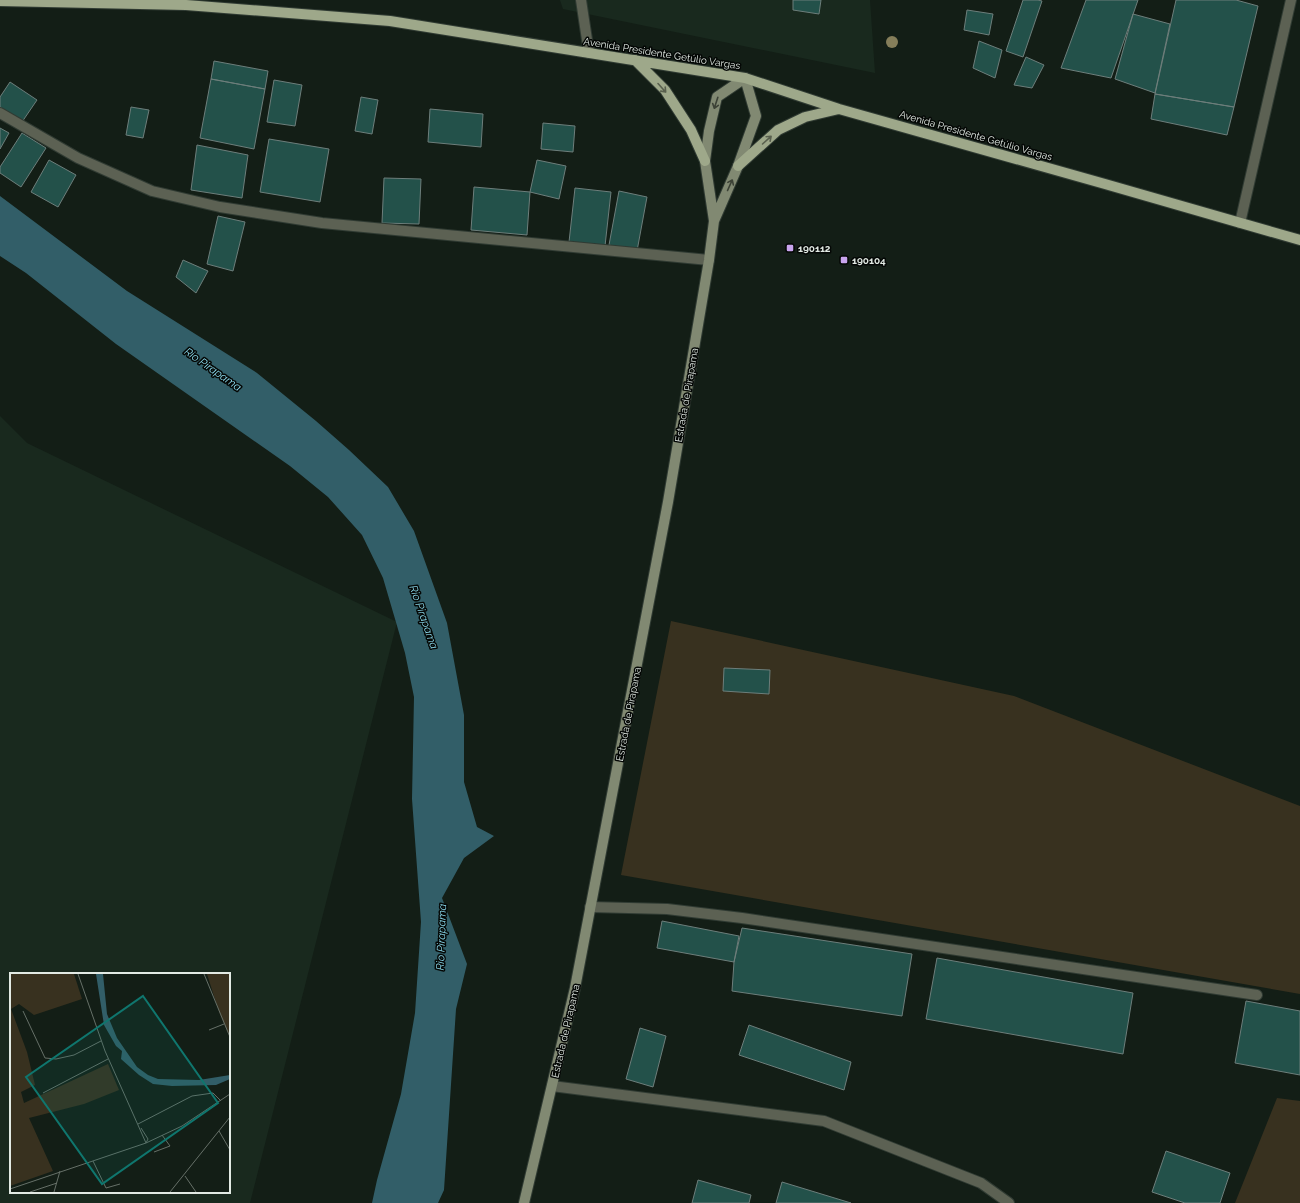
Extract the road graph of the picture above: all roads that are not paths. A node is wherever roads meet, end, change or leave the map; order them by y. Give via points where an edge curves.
1 (581, 0) edge
2 (1291, 0) edge
3 (0, 1) edge
4 (589, 53) junction
5 (635, 60) junction
6 (745, 78) junction
7 (839, 109) junction
8 (0, 113) edge
9 (705, 161) junction
10 (738, 166) junction
11 (714, 221) junction
12 (1240, 223) junction
13 (1300, 240) edge
14 (709, 260) junction
15 (590, 908) junction
16 (1257, 995) dead end
17 (552, 1086) junction
18 (524, 1203) edge
19 (1009, 1203) edge

1 - 4 street
2 - 12 street
3 - 4 main road, Avenida Presidente Getúlio Vargas via 186,4 390,21
4 - 5 main road, Avenida Presidente Getúlio Vargas
5 - 6 main road, Avenida Presidente Getúlio Vargas
5 -> 9 main road via 665,90 691,130
6 - 7 main road, Avenida Presidente Getúlio Vargas
6 -> 9 main road, Estrada de Pirapama via 717,97
6 - 10 main road, Estrada de Pirapama via 756,116
10 -> 7 main road via 778,130 805,117
7 - 12 main road, Avenida Presidente Getúlio Vargas
8 - 14 street via 78,158 152,191 220,207 322,223
9 - 11 main road, Estrada de Pirapama
11 -> 10 main road, Estrada de Pirapama
11 - 14 main road, Estrada de Pirapama
12 - 13 main road, Avenida Presidente Getúlio Vargas
14 - 15 main road, Estrada de Pirapama via 668,502
15 - 16 street via 667,909 742,918
15 - 17 main road, Estrada de Pirapama via 575,988
17 - 18 main road, Estrada de Pirapama
17 - 19 street via 824,1121 981,1184

